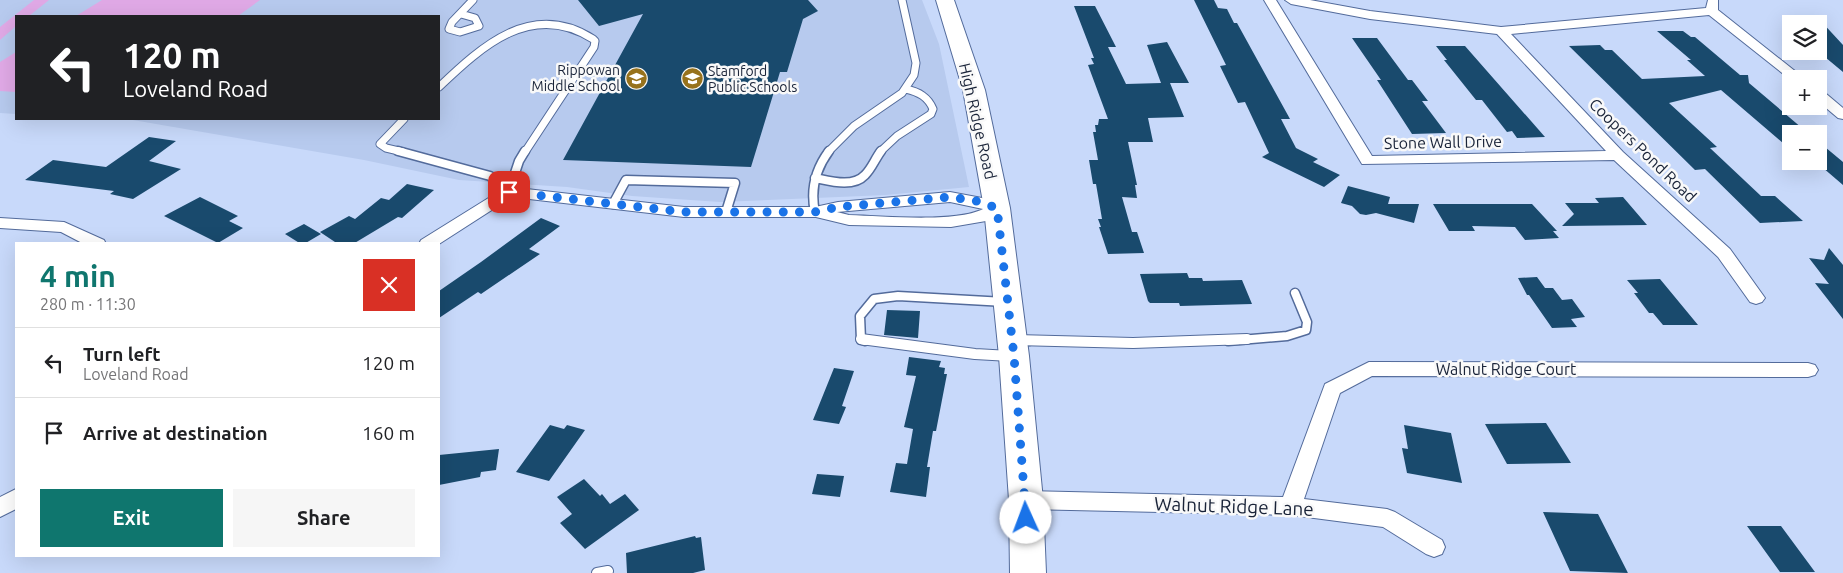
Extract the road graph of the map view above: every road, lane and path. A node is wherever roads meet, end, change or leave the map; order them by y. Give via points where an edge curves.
1 (472, 0) edge
2 (902, 0) edge
3 (945, 0) edge
4 (1270, 0) edge
5 (1291, 0) edge
6 (1712, 6) edge
7 (462, 14) dead end
8 (1501, 31) junction
9 (1787, 70) edge
10 (440, 86) edge
11 (906, 89) junction
12 (1827, 101) edge
13 (1843, 114) edge
14 (403, 120) edge
15 (1618, 155) junction
16 (815, 178) junction
17 (515, 193) junction
18 (614, 204) junction
19 (997, 208) junction
20 (726, 212) junction
21 (815, 212) junction
22 (0, 223) edge
23 (94, 242) edge
24 (430, 242) edge
25 (1295, 293) dead end
26 (1756, 298) dead end
27 (1008, 302) junction
28 (1013, 348) junction
29 (1808, 370) dead end
30 (15, 499) edge
31 (1026, 500) junction
32 (1291, 506) junction
33 (0, 508) edge
34 (1434, 546) dead end
35 (1028, 573) edge

1 - 7 lane
2 - 11 lane via 916,63 915,74
3 - 19 main road, High Ridge Road via 974,90
4 - 15 street, Stone Wall Drive via 1367,161
5 - 8 street via 1370,15
6 - 8 street
6 - 9 street
8 - 15 street, Coopers Pond Road
10 - 17 lane via 480,49 510,30 527,25 565,25 595,41 519,161 514,176
11 - 16 lane via 889,104 854,125 830,150
11 - 16 lane via 931,102 931,114 888,143 864,176 840,182
12 - 13 street
14 - 17 lane via 380,144 490,176
15 - 26 street, Coopers Pond Road via 1724,252
16 - 21 lane via 812,201
17 - 18 street
17 - 24 street
18 - 20 street via 684,212
18 - 20 lane via 626,180 735,183
19 - 21 street via 950,197
19 - 21 street via 980,217 952,222 849,220
19 - 27 main road, High Ridge Road
20 - 21 street
22 - 23 street via 64,227
25 - 28 lane via 1307,322 1306,330 1296,335 1228,341 1074,342
27 - 28 main road, High Ridge Road
27 - 28 lane via 898,296 874,299 860,316 861,340 975,354
28 - 31 main road, High Ridge Road
29 - 32 street, Walnut Ridge Court via 1369,369 1332,390
30 - 33 street
31 - 32 street, Walnut Ridge Lane
31 - 35 main road, High Ridge Road
32 - 34 street, Walnut Ridge Lane via 1387,518

